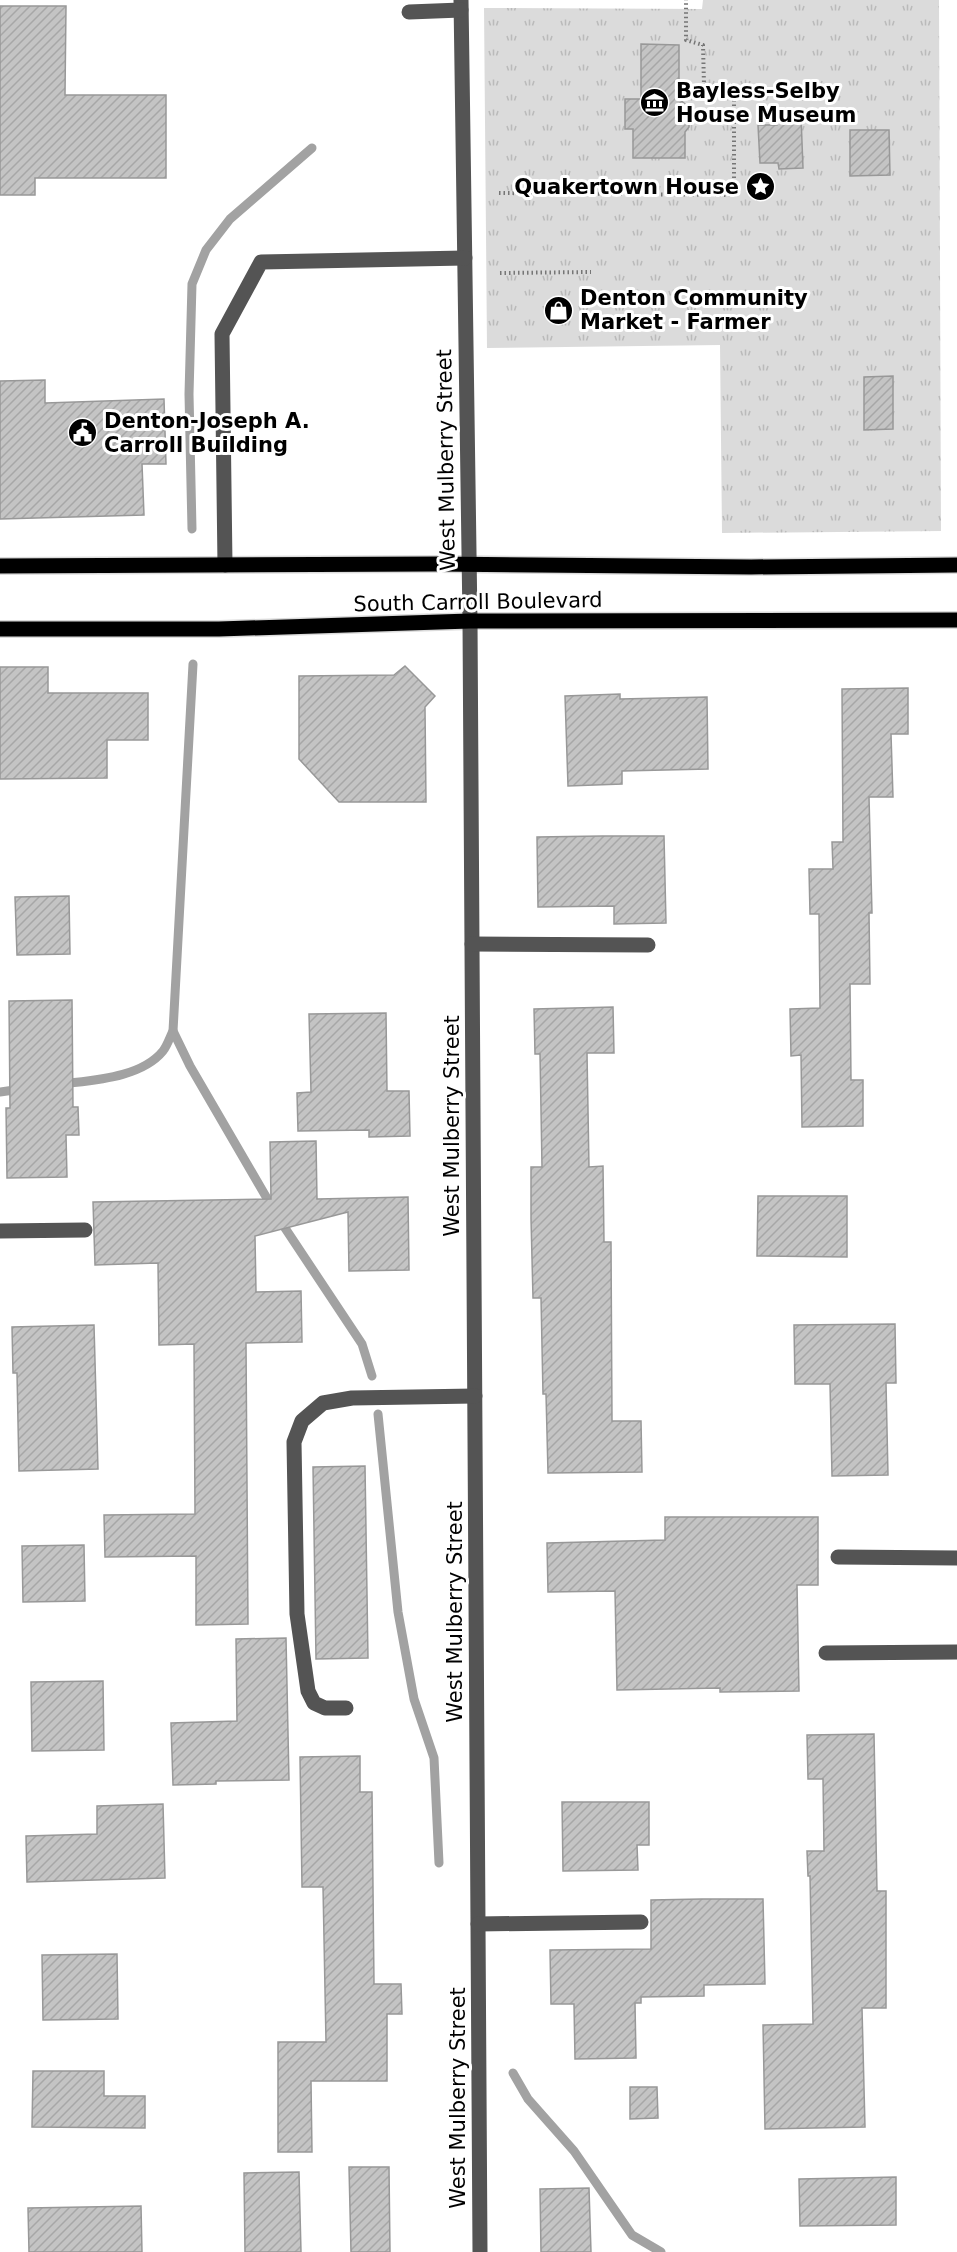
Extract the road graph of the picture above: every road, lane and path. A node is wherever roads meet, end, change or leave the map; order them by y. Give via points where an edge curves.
1 (686, 0) edge
2 (461, 5) edge
3 (409, 12) dead end
4 (499, 193) dead end
5 (465, 258) junction
6 (591, 272) dead end
7 (500, 273) dead end
8 (225, 565) junction
9 (468, 565) junction
10 (957, 565) edge
11 (0, 566) edge
12 (957, 620) edge
13 (470, 621) junction
14 (0, 629) edge
15 (472, 944) junction
16 (648, 945) dead end
17 (85, 1230) dead end
18 (0, 1231) edge
19 (475, 1396) junction
20 (838, 1557) dead end
21 (957, 1558) edge
22 (957, 1652) edge
23 (826, 1653) dead end
24 (346, 1707) dead end
25 (641, 1922) dead end
26 (478, 1924) junction
27 (480, 2252) edge

1 - 4 path via 686,40 703,45 704,85 734,85 735,195
2 - 3 street
2 - 5 street, West Mulberry Street
5 - 8 street via 261,262 222,334
5 - 9 street, West Mulberry Street
6 - 7 path
8 - 9 main road, South Carroll Boulevard
8 - 11 main road, South Carroll Boulevard
9 - 10 main road, South Carroll Boulevard
9 - 13 street, West Mulberry Street
12 - 13 main road, South Carroll Boulevard
13 - 14 main road, South Carroll Boulevard via 219,629
13 - 15 street, West Mulberry Street
15 - 16 street
15 - 19 street, West Mulberry Street
17 - 18 street
19 - 24 street via 352,1398 323,1403 303,1421 294,1442 297,1614 308,1691 314,1703 326,1708
19 - 26 street, West Mulberry Street
20 - 21 street
22 - 23 street
25 - 26 street
26 - 27 street, West Mulberry Street

